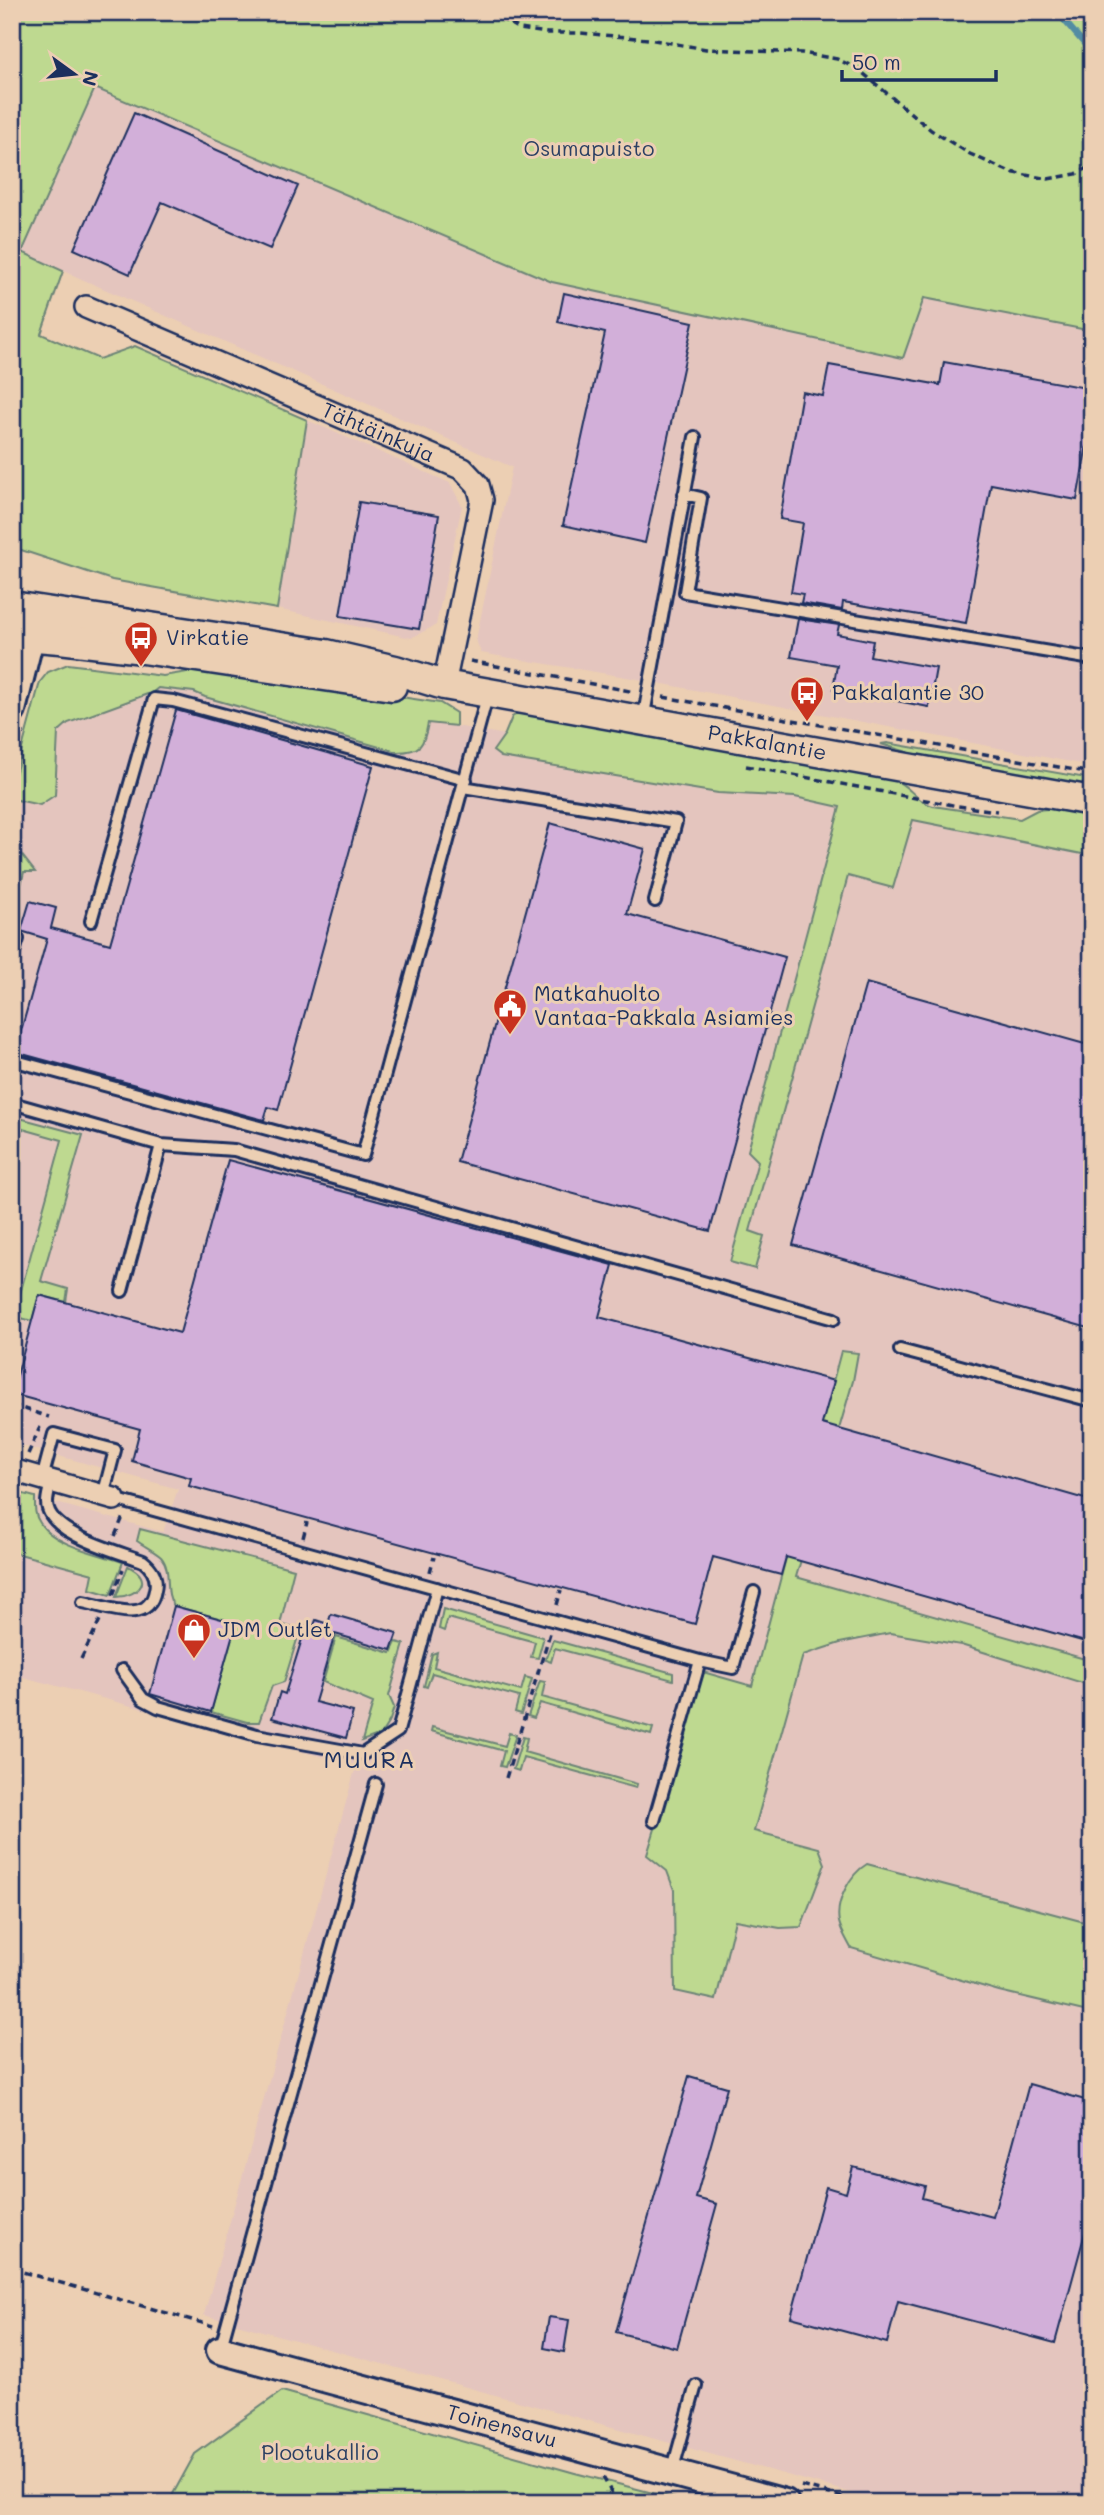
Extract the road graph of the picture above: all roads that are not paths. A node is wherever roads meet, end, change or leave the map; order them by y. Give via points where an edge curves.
1 (86, 307) dead end
2 (695, 437) dead end
3 (684, 494) junction
4 (13, 608) edge
5 (21, 637) edge
6 (1092, 659) edge
7 (444, 685) junction
8 (488, 693) junction
9 (645, 708) junction
10 (12, 710) edge
11 (465, 783) junction
12 (1092, 801) edge
13 (655, 901) dead end
14 (92, 921) dead end
15 (18, 939) dead end
16 (12, 958) edge
17 (12, 1060) edge
18 (12, 1102) edge
19 (162, 1145) junction
20 (122, 1291) dead end
21 (834, 1319) dead end
22 (900, 1350) dead end
23 (1092, 1401) edge
24 (12, 1470) edge
25 (47, 1480) junction
26 (113, 1504) junction
27 (437, 1588) junction
28 (754, 1592) dead end
29 (83, 1602) dead end
30 (700, 1661) junction
31 (122, 1670) dead end
32 (376, 1784) dead end
33 (654, 1821) dead end
34 (222, 2339) joint
35 (696, 2385) dead end
36 (672, 2472) junction
37 (785, 2503) edge

1 - 7 street, Tähtäinkuja via 463,469 478,485 482,500
2 - 3 lane
3 - 6 lane via 701,498 685,592
3 - 9 lane
4 - 5 street
4 - 7 main road, Pakkalantie via 326,654
5 - 7 main road, Pakkalantie via 143,649 394,687
5 - 10 street
7 - 8 main road, Pakkalantie
8 - 9 main road, Pakkalantie
8 - 11 lane
9 - 12 main road, Pakkalantie
11 - 13 lane via 676,822
11 - 14 lane via 154,699
11 - 17 lane via 363,1155
15 - 16 lane
18 - 19 lane
19 - 20 lane
19 - 21 lane via 234,1150
22 - 23 lane
24 - 25 street
25 - 26 street
25 - 26 lane via 54,1434 115,1450
25 - 29 lane via 51,1518 63,1529 152,1568 156,1584 147,1609 133,1612
26 - 27 lane
27 - 30 lane
27 - 31 lane via 398,1731 363,1754 257,1735 158,1707 143,1699
28 - 30 lane via 733,1668
30 - 33 lane
32 - 34 lane
34 - 36 street, Toinensavu
35 - 36 lane
36 - 37 street, Toinensavu

